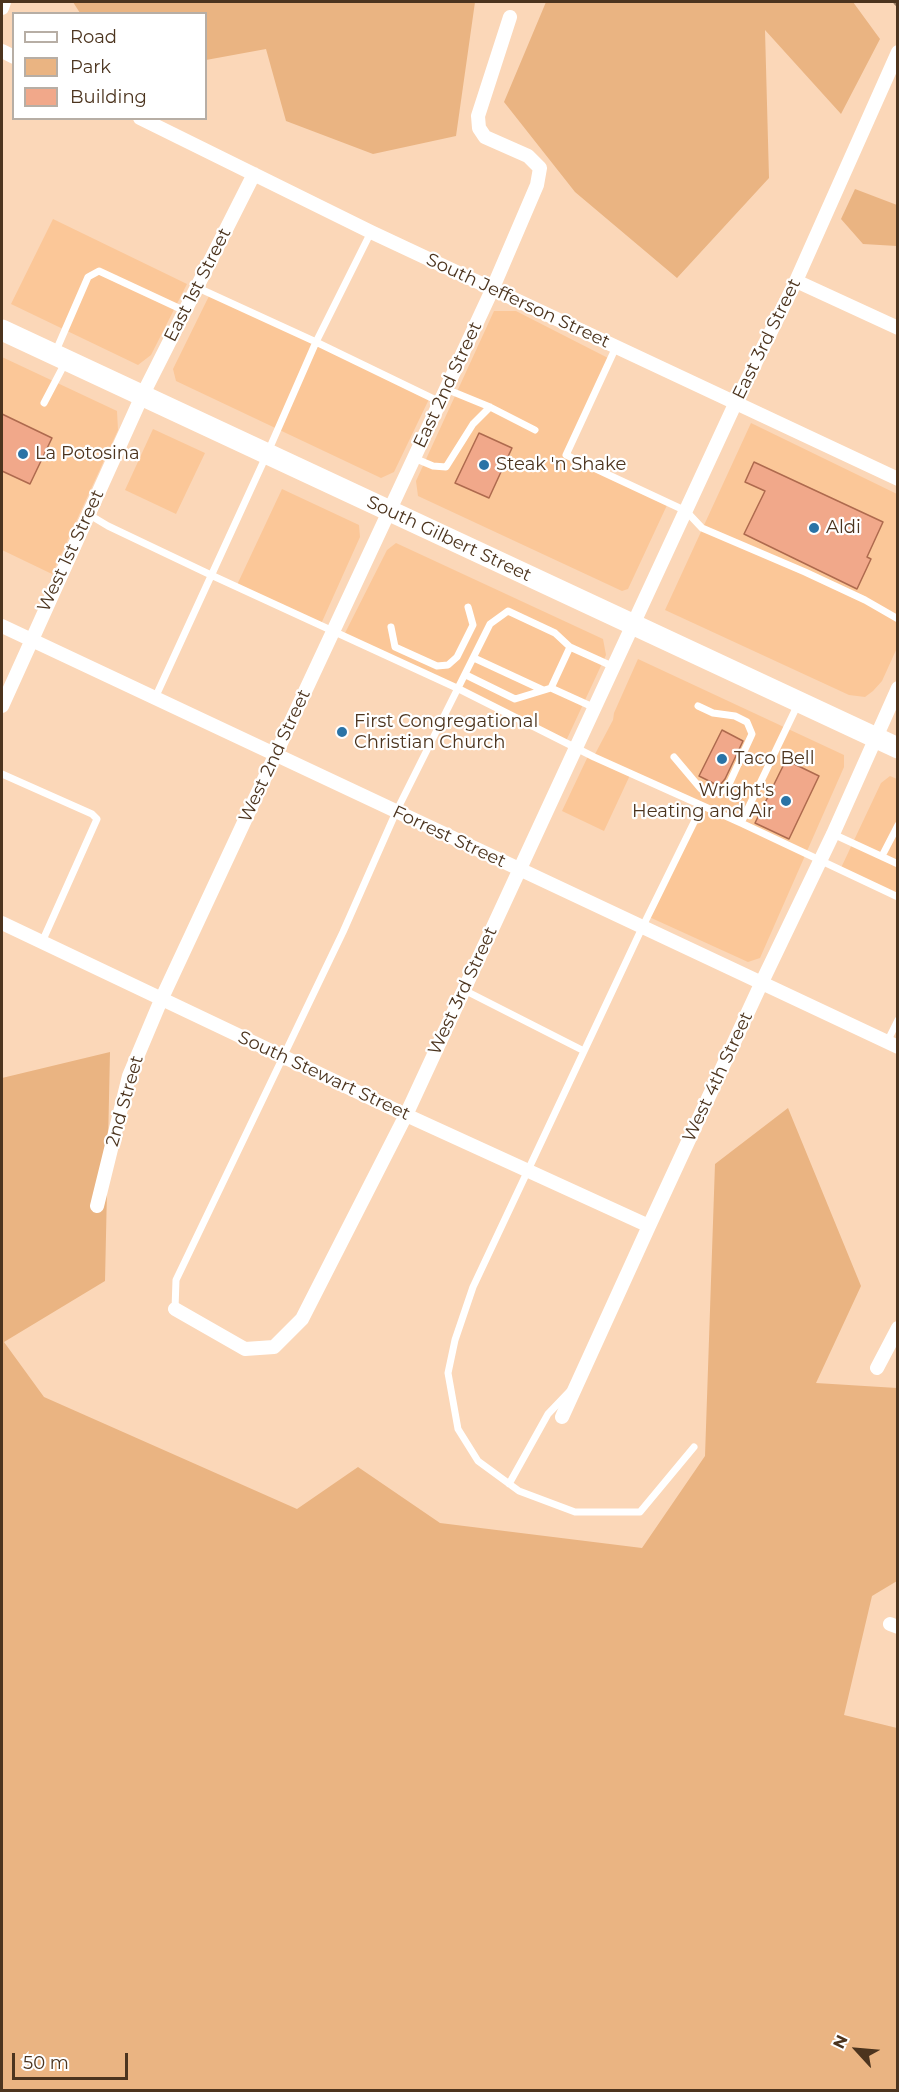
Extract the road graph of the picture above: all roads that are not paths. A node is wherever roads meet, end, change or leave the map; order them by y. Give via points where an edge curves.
1 (4, 2) edge
2 (2, 8) edge
3 (510, 17) dead end
4 (897, 52) edge
5 (144, 120) edge
6 (254, 174) junction
7 (371, 232) junction
8 (796, 281) junction
9 (196, 287) junction
10 (492, 290) junction
11 (184, 311) junction
12 (897, 328) edge
13 (2, 330) edge
14 (316, 342) junction
15 (616, 347) junction
16 (60, 358) junction
17 (443, 395) junction
18 (142, 396) junction
19 (736, 402) junction
20 (44, 403) dead end
21 (490, 407) junction
22 (536, 430) dead end
23 (267, 454) junction
24 (414, 459) junction
25 (897, 479) edge
26 (389, 511) junction
27 (686, 511) junction
28 (88, 514) junction
29 (211, 575) junction
30 (468, 607) dead end
31 (897, 618) edge
32 (633, 625) junction
33 (2, 626) edge
34 (391, 627) dead end
35 (334, 630) junction
36 (30, 640) junction
37 (570, 647) junction
38 (474, 658) junction
39 (614, 668) junction
40 (466, 675) junction
41 (551, 687) junction
42 (459, 688) junction
43 (897, 688) edge
44 (543, 690) junction
45 (155, 699) junction
46 (799, 702) junction
47 (2, 706) edge
48 (698, 706) dead end
49 (595, 708) junction
50 (876, 738) junction
51 (577, 747) junction
52 (897, 748) edge
53 (275, 756) junction
54 (674, 757) dead end
55 (2, 774) edge
56 (702, 806) junction
57 (396, 812) junction
58 (741, 823) junction
59 (897, 825) edge
60 (834, 834) junction
61 (882, 856) junction
62 (821, 861) junction
63 (897, 864) edge
64 (519, 869) junction
65 (897, 897) edge
66 (2, 923) edge
67 (642, 928) junction
68 (42, 942) junction
69 (761, 984) junction
70 (464, 990) junction
71 (161, 1000) junction
72 (897, 1020) edge
73 (892, 1044) edge
74 (584, 1051) junction
75 (284, 1057) junction
76 (406, 1115) junction
77 (527, 1170) junction
78 (98, 1206) dead end
79 (649, 1226) junction
80 (175, 1309) joint
81 (897, 1328) edge
82 (877, 1368) dead end
83 (577, 1384) junction
84 (562, 1417) dead end
85 (694, 1447) dead end
86 (509, 1484) junction

1 - 2 street
3 - 10 street, East 2nd Street via 478,116 479,128 485,137 528,156 540,168 537,185
4 - 8 street, East 3rd Street
5 - 6 street, South Jefferson Street
6 - 7 street, South Jefferson Street
6 - 9 street, East 1st Street
7 - 10 street, South Jefferson Street
7 - 14 lane
8 - 12 street
8 - 19 street, East 3rd Street
9 - 11 street, East 1st Street
9 - 14 lane
10 - 15 street, South Jefferson Street
10 - 17 street, East 2nd Street
11 - 16 lane via 99,272 88,277
11 - 18 street, East 1st Street
13 - 16 main road, South Gilbert Street
14 - 17 lane
14 - 23 lane
15 - 19 street, South Jefferson Street
15 - 27 lane via 566,455
16 - 18 main road, South Gilbert Street
16 - 20 lane
17 - 21 lane
17 - 24 street, East 2nd Street
18 - 23 main road, South Gilbert Street
18 - 28 street, West 1st Street
19 - 25 street, South Jefferson Street
19 - 27 street, East 3rd Street
21 - 22 lane
21 - 24 lane via 473,424 446,467
23 - 26 main road, South Gilbert Street
23 - 29 lane
24 - 26 street, East 2nd Street
26 - 32 main road, South Gilbert Street
26 - 35 street, West 2nd Street
27 - 31 lane via 702,528 805,572
27 - 32 street, East 3rd Street
28 - 29 lane
28 - 36 street, West 1st Street
29 - 35 lane
29 - 45 lane
30 - 34 lane via 472,625 457,657 448,665 437,666 396,647
32 - 39 street, West 3rd Street
32 - 46 main road, South Gilbert Street
33 - 36 street, Forrest Street
35 - 42 lane
35 - 53 street, West 2nd Street
36 - 45 street, Forrest Street
36 - 47 street, West 1st Street
37 - 38 lane via 555,633 508,611 490,624
37 - 39 lane
37 - 41 lane
38 - 40 lane
38 - 44 lane
39 - 49 street, West 3rd Street
40 - 42 lane
40 - 44 lane via 515,699
41 - 44 lane
41 - 49 lane
42 - 51 lane
42 - 57 lane
43 - 50 street, West 4th Street
45 - 53 street, Forrest Street
46 - 50 main road, South Gilbert Street
46 - 58 lane
48 - 54 lane via 747,722 752,734 730,782 721,792 701,789
49 - 51 street, West 3rd Street
50 - 52 main road, South Gilbert Street
50 - 60 street, West 4th Street
51 - 56 lane
51 - 64 street, West 3rd Street
53 - 57 street, Forrest Street
53 - 71 street, West 2nd Street
55 - 68 lane via 98,819
56 - 58 lane
56 - 67 lane
57 - 64 street, Forrest Street
57 - 75 lane
58 - 62 lane
59 - 61 lane
60 - 61 lane
60 - 62 street, West 4th Street
61 - 63 lane
62 - 65 lane
62 - 69 street, West 4th Street
64 - 67 street, Forrest Street
64 - 70 street, West 3rd Street
66 - 68 street, South Stewart Street
67 - 69 street, Forrest Street
67 - 74 lane
68 - 71 street, South Stewart Street
69 - 73 street, Forrest Street
69 - 79 street, West 4th Street
70 - 74 lane
70 - 76 street, West 3rd Street
71 - 75 street, South Stewart Street
71 - 78 street, 2nd Street via 129,1076
72 - 73 lane
74 - 77 lane
75 - 76 street, South Stewart Street
75 - 80 lane via 176,1280
76 - 77 street, South Stewart Street
76 - 80 street, West 3rd Street via 302,1319 274,1347 244,1349
77 - 79 street, South Stewart Street
77 - 86 lane via 471,1293 448,1373 458,1429 477,1461
79 - 83 street, West 4th Street
81 - 82 street
83 - 84 street, West 4th Street
83 - 86 lane via 548,1414
85 - 86 lane via 640,1512 575,1512

